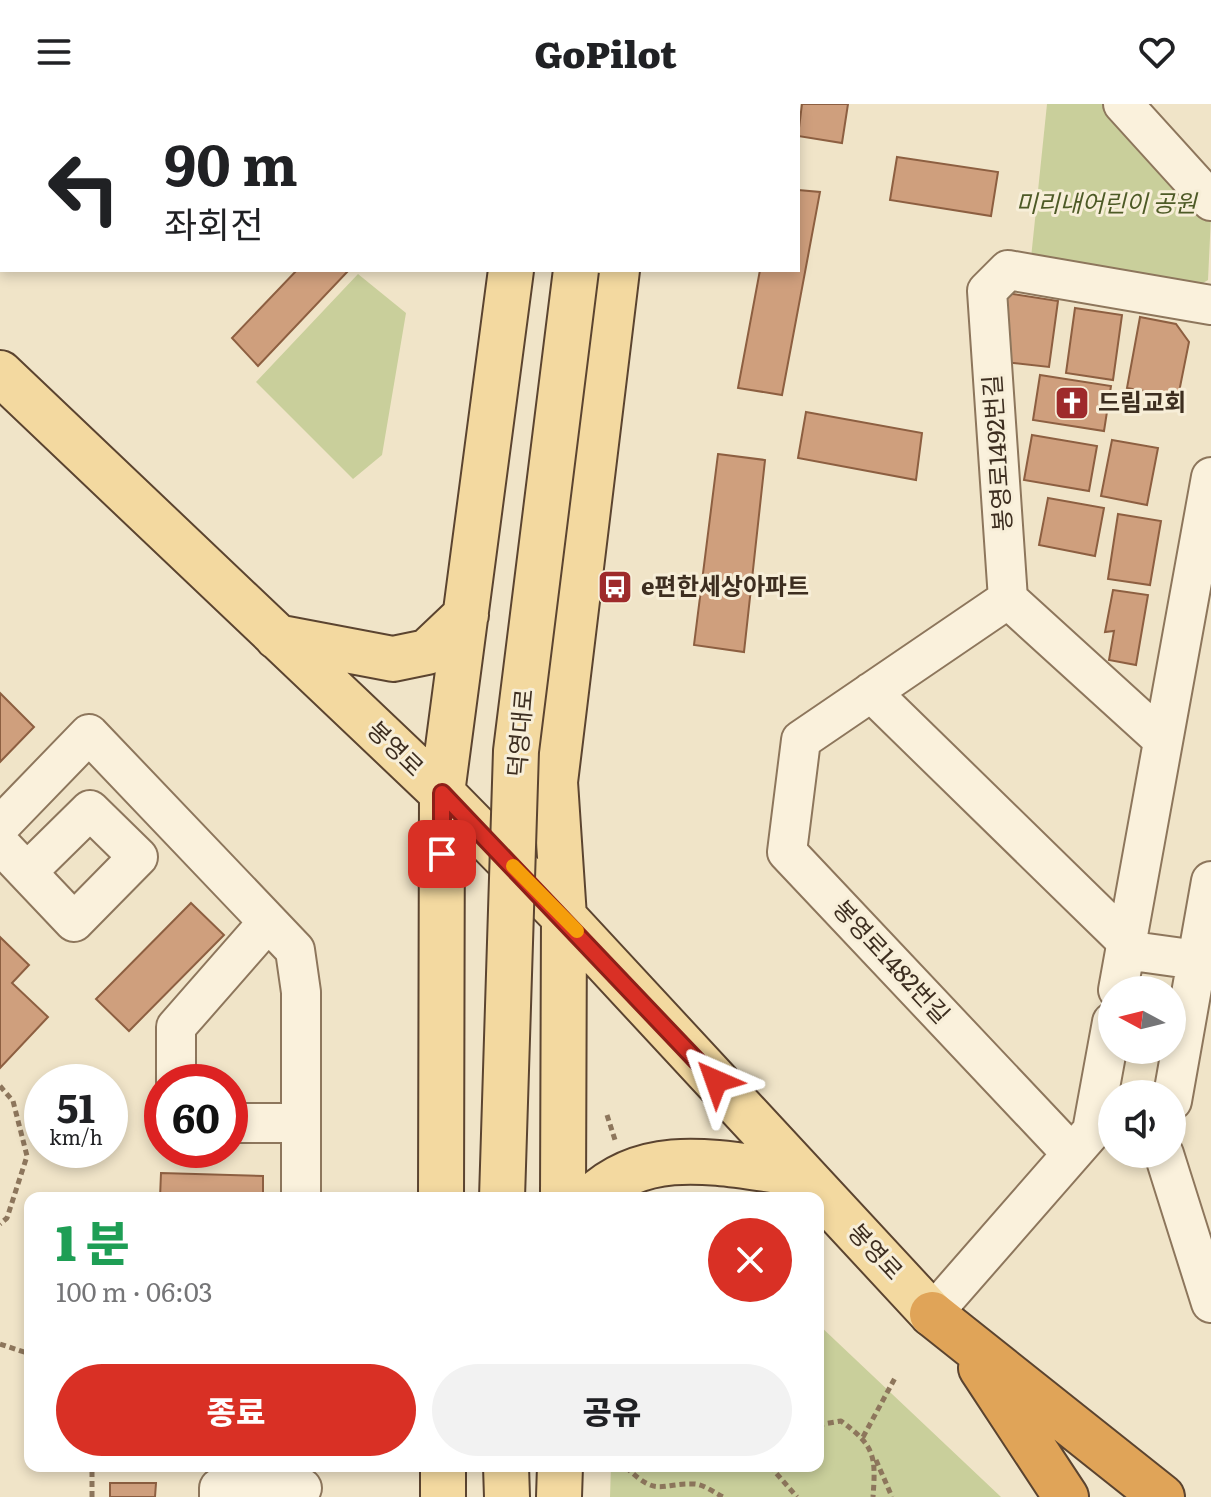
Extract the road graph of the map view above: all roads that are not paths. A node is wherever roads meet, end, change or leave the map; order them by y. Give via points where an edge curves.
1 (1123, 104) edge
2 (1211, 201) edge
3 (511, 272) edge
4 (548, 272) edge
5 (576, 272) edge
6 (617, 272) edge
7 (1211, 305) edge
8 (0, 373) edge
9 (1211, 477) edge
10 (1008, 599) junction
11 (466, 615) junction
12 (277, 637) junction
13 (871, 692) junction
14 (1163, 740) junction
15 (442, 793) junction
16 (0, 826) edge
17 (0, 844) edge
18 (27, 872) dead end
19 (1211, 881) edge
20 (564, 917) junction
21 (268, 922) junction
22 (1126, 946) junction
23 (1204, 961) edge
24 (1121, 976) edge
25 (176, 1064) edge
26 (1104, 1064) edge
27 (1177, 1080) edge
28 (248, 1123) edge
29 (301, 1123) junction
30 (1072, 1154) junction
31 (1168, 1168) edge
32 (802, 1174) junction
33 (301, 1192) edge
34 (441, 1192) edge
35 (480, 1192) edge
36 (502, 1192) edge
37 (563, 1192) edge
38 (599, 1192) edge
39 (819, 1192) edge
40 (824, 1197) edge
41 (1211, 1303) edge
42 (946, 1325) junction
43 (443, 1472) edge
44 (481, 1472) edge
45 (506, 1472) edge
46 (560, 1472) edge
47 (302, 1484) edge
48 (219, 1497) edge
49 (443, 1497) edge
50 (481, 1497) edge
51 (507, 1497) edge
52 (559, 1497) edge
53 (1066, 1497) edge
54 (1162, 1497) edge

1 - 2 street
3 - 11 main road
4 - 35 main road, 덕영대로 via 487,767
5 - 36 main road, 덕영대로, bridge via 516,751
6 - 20 main road via 555,782
7 - 10 street, 봉영로1492번길 via 1008,270 987,291
8 - 12 main road, 봉영로
9 - 14 street
10 - 13 street
10 - 14 street
11 - 12 main road via 427,652 393,659
11 - 15 main road
12 - 15 main road, 봉영로
13 - 22 street
13 - 30 street, 봉영로1482번길 via 801,740 787,852
14 - 22 street
15 - 20 main road, 봉영로
15 - 34 main road
16 - 21 street via 89,734
17 - 18 street
19 - 23 street
20 - 32 main road, 봉영로
20 - 37 main road
21 - 25 street via 176,1027
21 - 29 street via 295,950 301,992
22 - 23 street
22 - 24 street
23 - 27 street
26 - 30 street via 1092,1131
28 - 29 street
29 - 33 street
30 - 42 street
31 - 41 street
32 - 38 main road via 674,1160 628,1170
32 - 39 main road, 봉영로
40 - 42 main road, 봉영로
42 - 53 highway
42 - 54 highway, 봉영로
43 - 49 main road
44 - 50 main road
45 - 51 main road
46 - 52 main road
47 - 48 street via 219,1488

